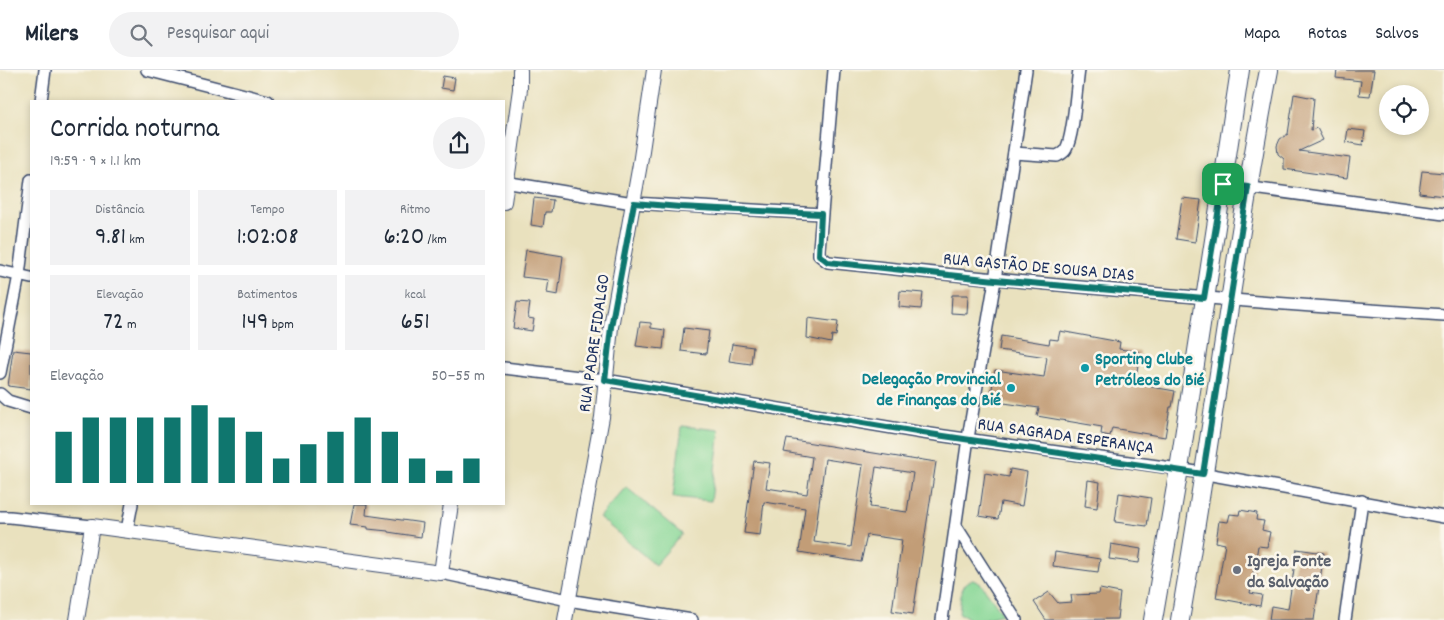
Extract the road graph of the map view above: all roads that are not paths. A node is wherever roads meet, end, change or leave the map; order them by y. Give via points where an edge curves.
1 (45, 70) edge
2 (147, 70) edge
3 (520, 70) edge
4 (654, 70) edge
5 (834, 70) edge
6 (1026, 70) edge
7 (1079, 70) edge
8 (1240, 70) edge
9 (1270, 70) edge
10 (41, 100) edge
11 (261, 100) edge
12 (1014, 153) junction
13 (505, 182) edge
14 (1223, 184) junction
15 (1248, 187) junction
16 (30, 188) edge
17 (634, 203) junction
18 (821, 214) junction
19 (1444, 214) edge
20 (0, 271) edge
21 (19, 275) junction
22 (30, 278) edge
23 (995, 280) junction
24 (1204, 298) junction
25 (1230, 300) junction
26 (1444, 315) edge
27 (1195, 365) junction
28 (505, 368) edge
29 (1219, 370) junction
30 (0, 373) edge
31 (605, 380) junction
32 (0, 394) edge
33 (1190, 397) junction
34 (1214, 402) junction
35 (30, 408) edge
36 (968, 438) junction
37 (1179, 469) junction
38 (1203, 474) junction
39 (1362, 502) junction
40 (132, 505) edge
41 (451, 505) edge
42 (0, 517) edge
43 (1444, 517) edge
44 (92, 526) junction
45 (956, 526) junction
46 (127, 530) junction
47 (440, 573) junction
48 (568, 600) junction
49 (77, 620) edge
50 (564, 620) edge
51 (692, 620) edge
52 (942, 620) edge
53 (1016, 620) edge
54 (1153, 620) edge
55 (1180, 620) edge
56 (1344, 620) edge

1 - 10 street
2 - 11 street
3 - 13 street via 520,89
4 - 17 street, RUA PADRE FIDALGO
5 - 18 street, RUA GASTÃO DE SOUSA DIAS
6 - 12 street
7 - 12 street via 1067,148 1056,156
8 - 14 main road
9 - 15 main road
12 - 23 street
13 - 17 street
14 - 15 street
14 - 24 main road
15 - 19 street
15 - 25 main road
16 - 21 street
17 - 18 street
17 - 31 street, RUA PADRE FIDALGO via 611,327
18 - 23 street, RUA GASTÃO DE SOUSA DIAS via 819,255 828,262
20 - 21 street
21 - 22 street
21 - 30 street
23 - 24 street, RUA GASTÃO DE SOUSA DIAS
23 - 36 street
24 - 25 street, RUA GASTÃO DE SOUSA DIAS
24 - 27 main road
25 - 26 street, RUA GASTÃO DE SOUSA DIAS
25 - 29 main road
27 - 29 main road
27 - 33 main road
28 - 31 street, RUA SAGRADA ESPERANÇA
29 - 34 main road
31 - 36 street, RUA SAGRADA ESPERANÇA
31 - 48 street, RUA PADRE FIDALGO via 602,417
32 - 35 street via 8,401
33 - 34 main road
33 - 37 main road
34 - 38 main road
36 - 37 street, RUA SAGRADA ESPERANÇA
36 - 45 street
37 - 38 street, RUA SAGRADA ESPERANÇA
37 - 54 main road
38 - 39 street, RUA SAGRADA ESPERANÇA
38 - 55 main road
39 - 43 street, RUA SAGRADA ESPERANÇA
39 - 56 street
40 - 46 street
41 - 47 street
42 - 44 street
44 - 46 street
44 - 49 street
45 - 52 street
45 - 53 street
46 - 47 street
47 - 48 street
48 - 50 street, RUA PADRE FIDALGO
48 - 51 street

